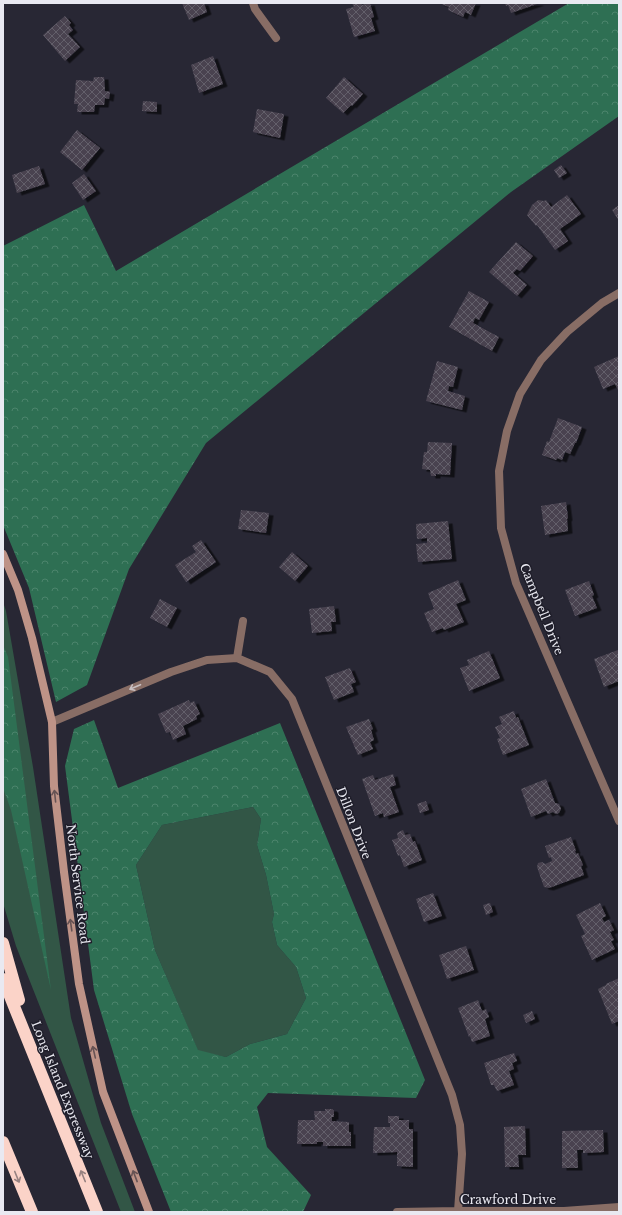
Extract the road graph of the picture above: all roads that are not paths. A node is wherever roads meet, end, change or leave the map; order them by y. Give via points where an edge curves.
1 (253, 3) edge
2 (276, 38) dead end
3 (619, 293) edge
4 (3, 554) edge
5 (243, 620) dead end
6 (236, 658) junction
7 (52, 722) junction
8 (619, 821) edge
9 (3, 943) edge
10 (3, 979) edge
11 (34, 1057) junction
12 (3, 1142) edge
13 (619, 1207) edge
14 (458, 1210) junction
15 (32, 1212) edge
16 (97, 1212) edge
17 (149, 1212) edge
18 (397, 1212) edge

1 - 2 street
3 - 8 street, Campbell Drive via 602,303 567,332 542,360 520,394 507,431 499,471 501,528 516,583
4 - 7 main road, North Service Road via 18,590 32,638
5 - 6 street
6 -> 7 street, Dillon Drive via 207,660 171,672
6 - 14 street, Dillon Drive via 270,672 292,699 452,1095 460,1125 462,1154
17 -> 7 main road, North Service Road via 103,1092 79,984 54,786
9 - 11 highway
10 - 11 highway, Long Island Expressway
16 -> 11 highway, Long Island Expressway
12 -> 15 highway
13 - 14 street, Crawford Drive via 564,1211
14 - 18 street, Crawford Drive

